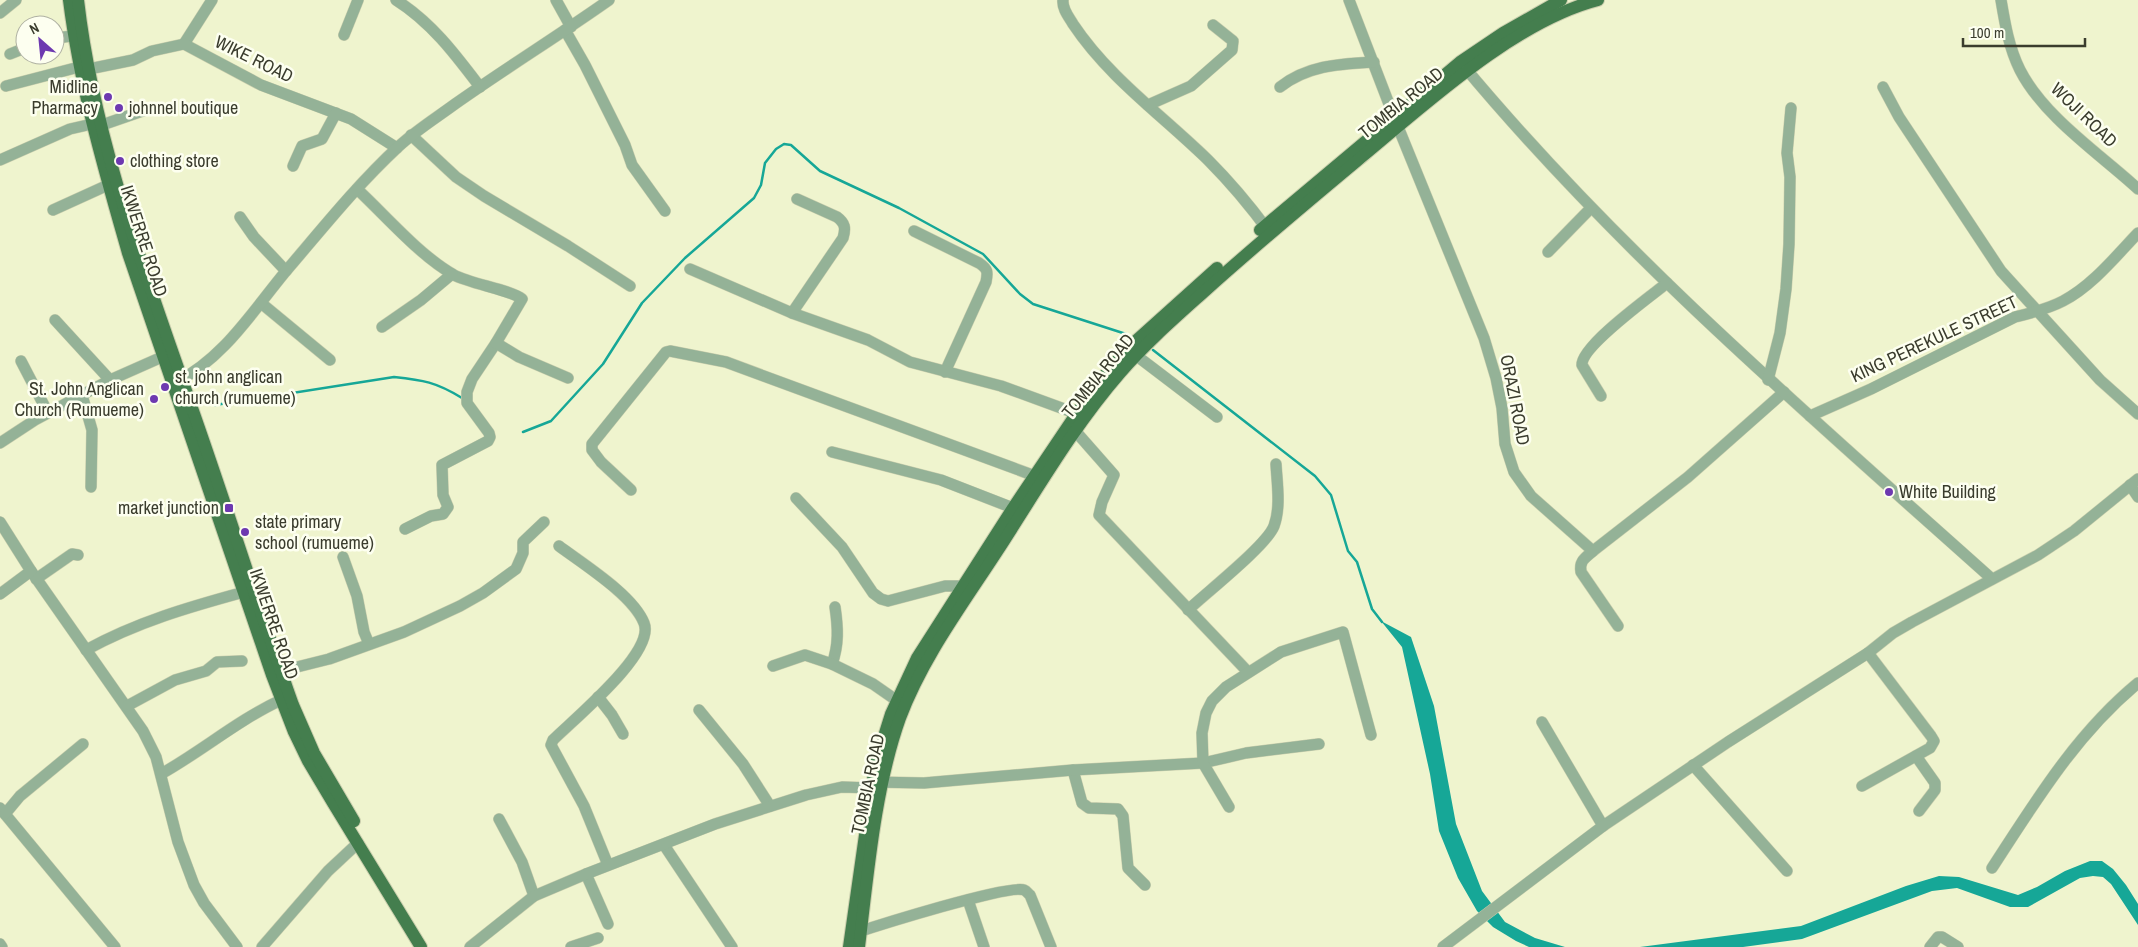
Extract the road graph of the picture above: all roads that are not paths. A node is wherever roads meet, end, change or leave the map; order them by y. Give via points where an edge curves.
1 (16, 0) edge
2 (69, 0) edge
3 (78, 0) edge
4 (212, 0) edge
5 (358, 0) edge
6 (396, 0) edge
7 (556, 0) edge
8 (609, 0) edge
9 (1063, 0) edge
10 (1349, 0) edge
11 (1561, 0) edge
12 (1598, 0) edge
13 (2001, 0) edge
14 (0, 13) edge
15 (1213, 24) dead end
16 (568, 28) junction
17 (344, 35) dead end
18 (74, 36) junction
19 (65, 37) edge
20 (184, 44) junction
21 (15, 52) edge
22 (10, 54) dead end
23 (1374, 62) junction
24 (1464, 67) junction
25 (84, 68) junction
26 (6, 86) dead end
27 (480, 87) junction
28 (1280, 87) dead end
29 (1882, 87) dead end
30 (1148, 105) junction
31 (151, 108) dead end
32 (1791, 108) dead end
33 (336, 112) junction
34 (1396, 122) junction
35 (97, 124) junction
36 (411, 135) junction
37 (397, 148) junction
38 (0, 160) edge
39 (293, 166) dead end
40 (108, 186) junction
41 (357, 189) junction
42 (2138, 189) edge
43 (797, 199) dead end
44 (1591, 208) junction
45 (53, 210) dead end
46 (665, 211) dead end
47 (240, 218) dead end
48 (1268, 229) junction
49 (914, 231) dead end
50 (2138, 233) edge
51 (1548, 252) dead end
52 (690, 269) dead end
53 (286, 271) junction
54 (452, 274) junction
55 (1667, 283) junction
56 (630, 286) dead end
57 (261, 302) junction
58 (2036, 311) junction
59 (792, 313) junction
60 (55, 320) dead end
61 (382, 327) dead end
62 (496, 343) junction
63 (1132, 352) junction
64 (168, 353) junction
65 (330, 360) dead end
66 (21, 361) dead end
67 (945, 372) junction
68 (568, 378) dead end
69 (110, 380) junction
70 (1768, 380) junction
71 (178, 382) junction
72 (1784, 392) junction
73 (82, 395) junction
74 (1601, 396) dead end
75 (48, 413) junction
76 (2138, 414) edge
77 (1810, 416) junction
78 (1217, 417) dead end
79 (1073, 423) junction
80 (0, 428) edge
81 (3, 441) edge
82 (832, 452) dead end
83 (1276, 464) dead end
84 (1035, 476) junction
85 (2134, 482) edge
86 (91, 487) dead end
87 (631, 490) dead end
88 (2138, 497) edge
89 (796, 498) dead end
90 (1013, 508) junction
91 (0, 522) edge
92 (544, 522) dead end
93 (405, 528) dead end
94 (559, 546) dead end
95 (1593, 551) junction
96 (78, 554) dead end
97 (343, 557) dead end
98 (34, 575) junction
99 (1992, 579) junction
100 (962, 586) junction
101 (244, 592) junction
102 (0, 594) edge
103 (835, 607) dead end
104 (1188, 610) junction
105 (1618, 626) dead end
106 (369, 644) junction
107 (86, 650) junction
108 (1868, 653) junction
109 (242, 661) dead end
110 (832, 664) junction
111 (773, 666) dead end
112 (281, 671) junction
113 (1248, 672) junction
114 (2138, 683) edge
115 (598, 697) junction
116 (281, 700) junction
117 (896, 700) junction
118 (127, 706) junction
119 (699, 710) dead end
120 (1542, 722) dead end
121 (623, 734) dead end
122 (1371, 735) dead end
123 (83, 744) dead end
124 (1319, 744) dead end
125 (1916, 756) junction
126 (1203, 763) junction
127 (1693, 765) junction
128 (1073, 770) junction
129 (161, 774) junction
130 (875, 784) junction
131 (1862, 786) dead end
132 (770, 806) junction
133 (1229, 807) dead end
134 (2, 811) edge
135 (1919, 811) dead end
136 (500, 819) dead end
137 (1603, 826) junction
138 (358, 843) junction
139 (664, 845) junction
140 (608, 865) junction
141 (1992, 868) dead end
142 (1787, 871) dead end
143 (586, 874) junction
144 (1146, 885) dead end
145 (534, 896) junction
146 (968, 900) junction
147 (608, 924) dead end
148 (856, 932) junction
149 (598, 938) dead end
150 (115, 947) edge
151 (237, 947) edge
152 (262, 947) edge
153 (421, 947) edge
154 (430, 947) edge
155 (470, 947) edge
156 (571, 947) edge
157 (732, 947) edge
158 (849, 947) edge
159 (859, 947) edge
160 (984, 947) edge
161 (1052, 947) edge
162 (1443, 947) edge
163 (1930, 947) edge
164 (1958, 947) edge

1 - 14 street
2 - 18 main road, IKWERRE ROAD
3 - 25 main road, IKWERRE ROAD
4 - 20 street
5 - 17 street
6 - 27 street via 431,27
7 - 16 street
8 - 16 street
9 - 30 street via 1065,10 1089,46
10 - 23 street, ORAZI ROAD
11 - 24 main road, TOMBIA ROAD via 1502,33
12 - 24 main road, TOMBIA ROAD via 1571,7 1551,17
13 - 42 street, WOJI ROAD via 2012,52 2031,87 2068,128
15 - 30 street via 1233,41 1232,50 1191,86
16 - 27 street
16 - 46 street via 632,165
18 - 19 street
18 - 25 main road, IKWERRE ROAD
20 - 25 street via 152,51 133,60
20 - 33 street, WIKE ROAD via 261,85
21 - 22 street
23 - 28 street via 1322,66 1298,75
23 - 34 street, ORAZI ROAD
24 - 34 main road, TOMBIA ROAD
24 - 44 street
25 - 26 street
25 - 35 main road, IKWERRE ROAD
27 - 36 street
29 - 58 street via 1899,118 2001,271
30 - 48 street via 1207,159 1249,203
31 - 35 street
32 - 70 street via 1787,153 1790,177 1786,289 1780,333
33 - 37 street, WIKE ROAD
33 - 39 street via 322,139 302,146
34 - 48 main road, TOMBIA ROAD
34 - 95 street, ORAZI ROAD via 1484,338 1497,386 1505,444 1514,472 1531,496
35 - 38 street via 70,129
35 - 40 main road, IKWERRE ROAD
35 - 64 main road, IKWERRE ROAD
36 - 37 street
36 - 56 street via 456,177
37 - 41 street
40 - 45 street
40 - 64 main road, IKWERRE ROAD via 128,253
41 - 53 street
41 - 54 street via 418,247
43 - 59 street via 837,216 846,228 843,238
44 - 51 street
44 - 55 street
47 - 53 street
48 - 63 main road, TOMBIA ROAD via 1160,331
49 - 67 street via 987,268 986,282
50 - 58 street, KING PEREKULE STREET via 2093,279 2064,301
52 - 59 street
53 - 57 street
54 - 61 street
54 - 62 street via 522,298
55 - 70 street
55 - 74 street via 1609,330 1582,359 1582,365
57 - 65 street
57 - 71 street via 226,346
58 - 76 street via 2100,380
58 - 77 street, KING PEREKULE STREET via 2015,317 1872,389
59 - 67 street via 868,340 910,362
60 - 69 street
62 - 68 street via 519,357
62 - 93 street via 467,392 467,403 490,437 442,466 443,495 448,507 443,514
63 - 78 street
63 - 79 main road, TOMBIA ROAD
63 - 79 main road, TOMBIA ROAD via 1096,401
64 - 69 street
64 - 71 main road, IKWERRE ROAD
66 - 75 street
67 - 79 street via 1001,386
69 - 73 street
70 - 72 street
71 - 101 main road, IKWERRE ROAD
71 - 112 main road, IKWERRE ROAD
72 - 77 street
72 - 95 street via 1688,477
73 - 75 street
73 - 86 street via 92,430
75 - 81 street
77 - 99 street
79 - 84 main road, TOMBIA ROAD
79 - 104 street via 1114,475 1099,515
79 - 130 main road, TOMBIA ROAD via 920,672
80 - 81 street
82 - 90 street via 941,480
83 - 104 street via 1277,515 1274,527 1261,544
84 - 87 street via 726,362 670,350 592,444 592,450 601,462
84 - 90 main road, TOMBIA ROAD
85 - 88 street
85 - 99 street via 2038,556
89 - 100 street via 842,547 880,599 888,601 945,586
90 - 100 main road, TOMBIA ROAD
91 - 98 street
92 - 106 street via 523,542 524,553 520,562 504,578 460,606
94 - 115 street via 622,594 644,621 646,634 643,644 626,668
95 - 105 street via 1583,559 1581,572
96 - 98 street via 72,554
97 - 106 street
98 - 102 street
98 - 107 street
99 - 108 street via 1893,633
100 - 117 main road, TOMBIA ROAD via 916,658
101 - 107 street via 146,621
101 - 116 main road, IKWERRE ROAD
103 - 110 street via 837,650
104 - 113 street
106 - 112 street via 329,659
107 - 118 street
108 - 125 street via 1932,736 1934,741 1930,748
108 - 127 street
109 - 118 street via 217,662 206,671 175,680
110 - 111 street via 805,655
110 - 117 street via 873,684
112 - 154 main road, IKWERRE ROAD via 318,760
113 - 122 street via 1281,652 1343,632
113 - 126 street via 1226,687 1212,701 1206,713 1202,733
114 - 141 street via 2090,728 2048,783
115 - 121 street
115 - 140 street via 551,745 584,806
116 - 129 street
116 - 138 main road, IKWERRE ROAD via 308,762
117 - 130 main road, TOMBIA ROAD via 880,748
118 - 129 street via 148,740
119 - 132 street via 743,764
120 - 137 street
123 - 134 street
124 - 126 street via 1246,752
125 - 131 street
125 - 135 street via 1935,783 1935,790
126 - 128 street
126 - 133 street
127 - 137 street
127 - 142 street
128 - 130 street
128 - 144 street via 1082,803 1089,808 1118,810 1123,816 1128,868
129 - 151 street via 178,842 194,885
130 - 132 street via 824,790
130 - 148 main road, TOMBIA ROAD
132 - 139 street
134 - 150 street
136 - 145 street via 522,862
137 - 162 street
138 - 152 street via 328,871
138 - 153 main road, IKWERRE ROAD
139 - 140 street
139 - 157 street
140 - 143 street
143 - 145 street
143 - 147 street
145 - 155 street
146 - 148 street
146 - 160 street
146 - 161 street via 1024,890 1030,895
148 - 158 main road, TOMBIA ROAD
148 - 159 main road, TOMBIA ROAD
149 - 156 street
163 - 164 street via 1938,937

